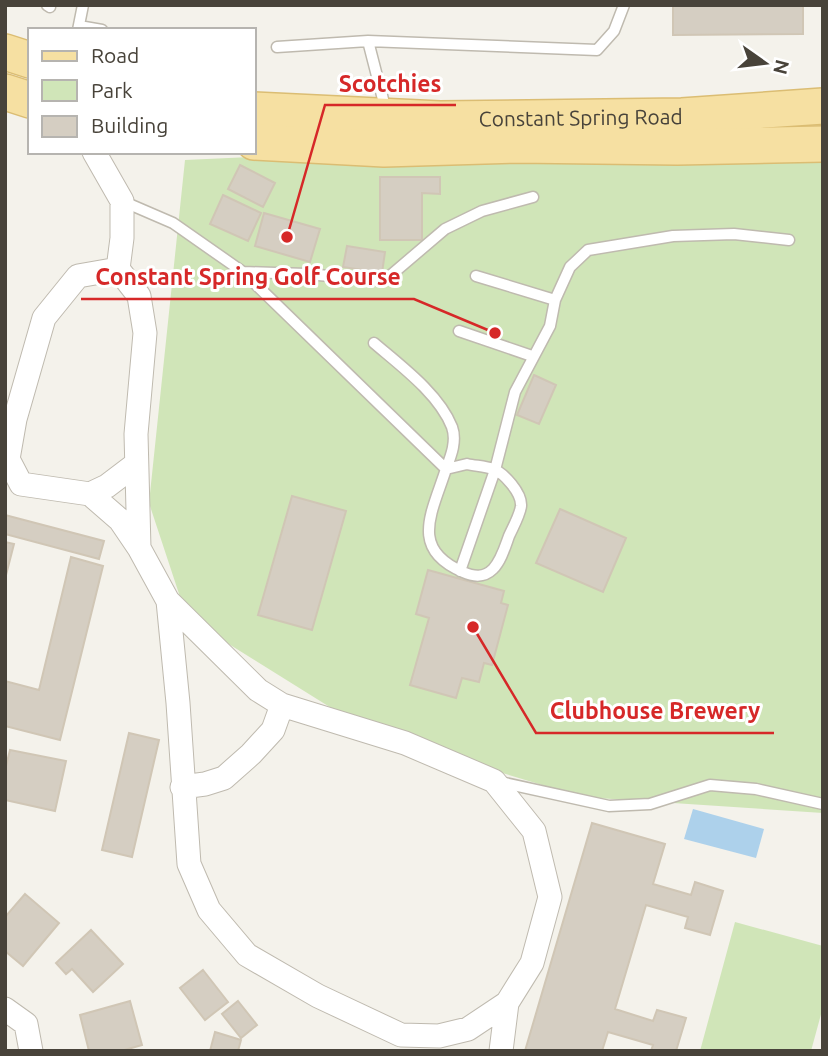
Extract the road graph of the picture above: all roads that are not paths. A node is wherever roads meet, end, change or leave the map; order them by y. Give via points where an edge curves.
1 (83, 5) edge
2 (624, 5) edge
3 (79, 28) edge
4 (368, 41) junction
5 (277, 47) dead end
6 (5, 52) edge
7 (28, 59) edge
8 (5, 92) edge
9 (28, 99) edge
10 (823, 106) edge
11 (256, 110) edge
12 (387, 117) junction
13 (256, 142) edge
14 (823, 144) edge
15 (95, 154) edge
16 (533, 197) dead end
17 (122, 201) junction
18 (789, 240) dead end
19 (118, 269) junction
20 (243, 272) junction
21 (476, 276) dead end
22 (555, 300) junction
23 (458, 331) dead end
24 (374, 343) dead end
25 (532, 356) junction
26 (10, 417) edge
27 (136, 464) junction
28 (446, 469) junction
29 (495, 470) junction
30 (90, 494) junction
31 (139, 548) junction
32 (460, 571) junction
33 (168, 601) junction
34 (282, 705) junction
35 (494, 781) junction
36 (182, 787) junction
37 (823, 804) edge
38 (507, 1003) junction
39 (5, 1009) edge
40 (439, 1036) junction
41 (31, 1051) edge
42 (464, 1051) edge
43 (501, 1051) edge

1 - 3 lane
2 - 4 lane via 614,31 597,50
4 - 5 lane
4 - 12 lane
6 - 7 main road
8 - 9 main road
10 - 12 main road, Constant Spring Road via 681,116
11 - 12 main road, Constant Spring Road
13 - 14 main road, Constant Spring Road via 384,149
15 - 17 street
16 - 20 lane via 481,211 445,229 391,275 378,280
17 - 19 street
17 - 20 lane via 173,223
18 - 22 lane via 734,234 673,236 588,250 570,267
19 - 26 street via 78,276 44,318
19 - 27 street via 139,296 145,333
20 - 28 lane
21 - 22 lane
22 - 25 lane via 550,326
23 - 25 lane
24 - 28 lane via 412,376 447,418 453,429 453,452
25 - 29 lane via 515,392
26 - 30 street via 8,459 21,484
27 - 30 street
27 - 31 street
28 - 29 lane via 467,464
28 - 32 lane via 429,543 437,556
29 - 32 lane
29 - 32 lane via 517,491 521,505 493,569 481,576
30 - 31 street via 120,520
31 - 33 street
33 - 34 street via 258,690
33 - 36 street
34 - 35 street via 405,743
34 - 36 street via 273,730 224,778
35 - 37 lane via 609,806 650,804 710,785 756,789
35 - 38 street via 534,831 550,897 532,963
36 - 40 street via 189,864 209,910 247,955 318,996 401,1035
38 - 40 street via 468,1029
38 - 43 street
39 - 41 street via 26,1024
40 - 42 street

